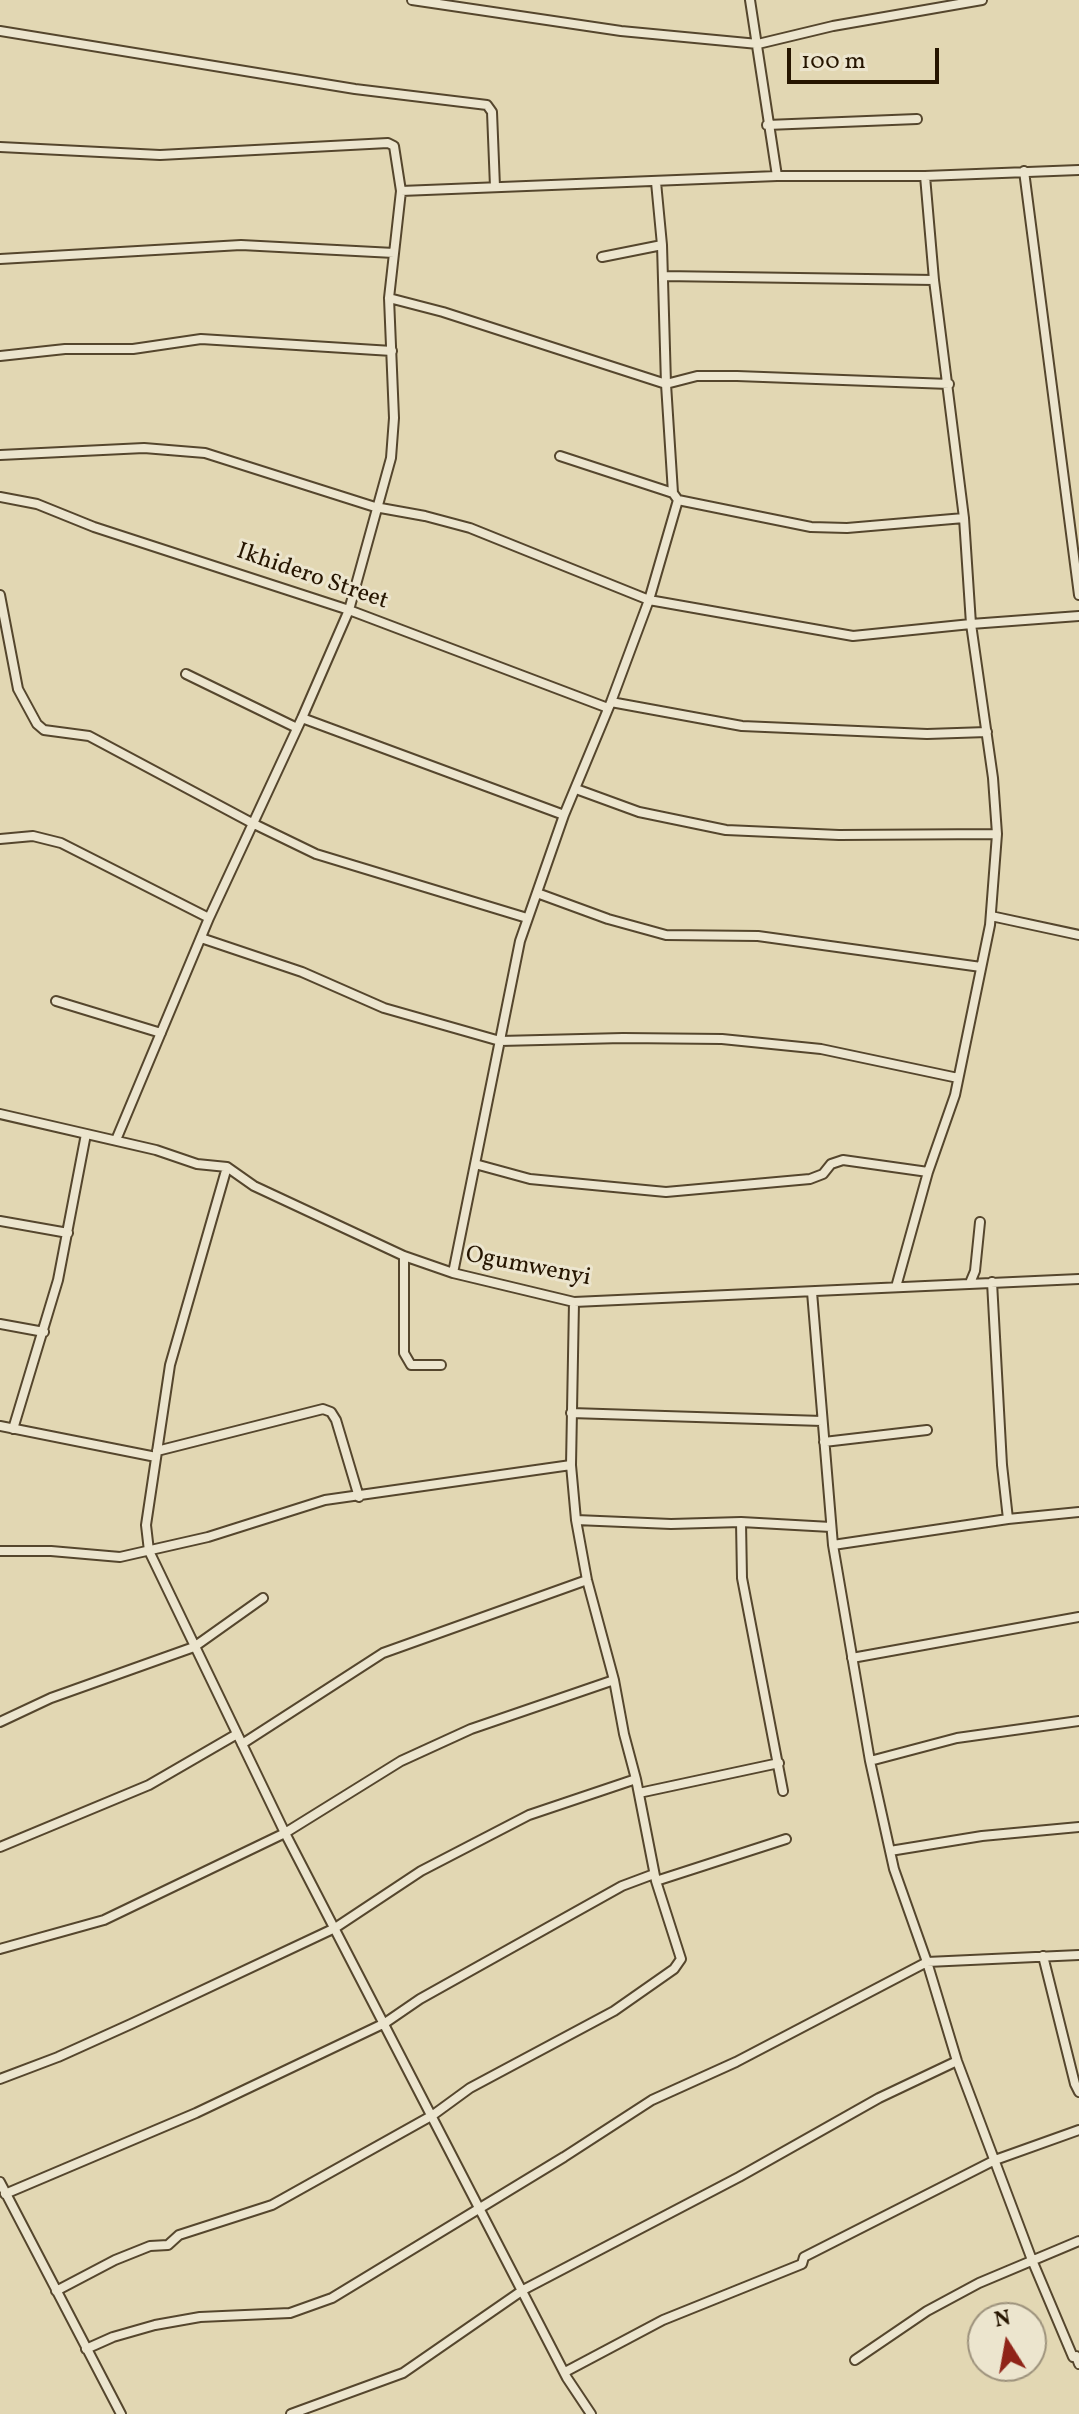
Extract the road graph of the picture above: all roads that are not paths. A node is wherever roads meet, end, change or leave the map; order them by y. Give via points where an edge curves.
1 (412, 0) edge
2 (750, 0) edge
3 (982, 0) edge
4 (0, 31) edge
5 (758, 44) junction
6 (917, 119) dead end
7 (767, 125) junction
8 (0, 147) edge
9 (1079, 170) edge
10 (1024, 171) junction
11 (777, 176) junction
12 (925, 176) junction
13 (656, 182) junction
14 (495, 187) junction
15 (401, 191) junction
16 (662, 245) junction
17 (394, 253) junction
18 (602, 257) dead end
19 (0, 259) edge
20 (663, 276) junction
21 (934, 280) junction
22 (389, 298) junction
23 (392, 351) junction
24 (0, 356) edge
25 (666, 384) junction
26 (949, 384) junction
27 (0, 455) edge
28 (560, 456) dead end
29 (676, 496) junction
30 (0, 497) edge
31 (375, 507) junction
32 (964, 518) junction
33 (0, 595) edge
34 (1079, 595) edge
35 (649, 600) junction
36 (349, 610) junction
37 (1079, 616) edge
38 (971, 624) junction
39 (186, 674) dead end
40 (609, 705) junction
41 (302, 718) junction
42 (297, 728) junction
43 (987, 732) junction
44 (576, 789) junction
45 (564, 815) junction
46 (252, 823) junction
47 (997, 834) junction
48 (0, 839) edge
49 (537, 893) junction
50 (991, 916) junction
51 (209, 918) junction
52 (527, 918) junction
53 (1079, 935) edge
54 (201, 938) junction
55 (981, 967) junction
56 (56, 1001) dead end
57 (161, 1033) junction
58 (500, 1041) junction
59 (958, 1078) junction
60 (0, 1114) edge
61 (86, 1134) junction
62 (116, 1140) junction
63 (475, 1164) junction
64 (227, 1167) junction
65 (928, 1172) junction
66 (0, 1221) edge
67 (980, 1222) dead end
68 (68, 1233) junction
69 (404, 1256) junction
70 (453, 1273) junction
71 (1079, 1279) edge
72 (992, 1282) junction
73 (970, 1283) junction
74 (896, 1287) junction
75 (812, 1292) junction
76 (574, 1302) junction
77 (0, 1324) edge
78 (44, 1332) junction
79 (441, 1365) dead end
80 (571, 1413) junction
81 (822, 1421) junction
82 (0, 1426) edge
83 (13, 1429) junction
84 (927, 1430) dead end
85 (824, 1442) junction
86 (157, 1454) junction
87 (571, 1465) junction
88 (359, 1497) junction
89 (1079, 1512) edge
90 (1008, 1519) junction
91 (576, 1520) junction
92 (741, 1522) junction
93 (831, 1527) junction
94 (833, 1545) junction
95 (0, 1551) edge
96 (149, 1551) junction
97 (587, 1580) junction
98 (263, 1598) dead end
99 (1079, 1617) edge
100 (194, 1647) junction
101 (852, 1658) junction
102 (614, 1680) junction
103 (1079, 1721) edge
104 (0, 1722) edge
105 (237, 1734) junction
106 (242, 1744) junction
107 (870, 1761) junction
108 (779, 1763) junction
109 (636, 1779) junction
110 (783, 1791) dead end
111 (639, 1793) junction
112 (1079, 1827) edge
113 (285, 1833) junction
114 (786, 1839) dead end
115 (0, 1847) edge
116 (890, 1851) junction
117 (655, 1878) junction
118 (335, 1928) junction
119 (0, 1949) edge
120 (1079, 1955) edge
121 (1043, 1956) junction
122 (927, 1962) junction
123 (385, 2023) junction
124 (957, 2061) junction
125 (0, 2079) edge
126 (1079, 2092) edge
127 (433, 2115) junction
128 (1079, 2130) edge
129 (995, 2160) junction
130 (0, 2182) edge
131 (5, 2194) junction
132 (480, 2207) junction
133 (1079, 2241) edge
134 (1032, 2260) junction
135 (523, 2290) junction
136 (56, 2291) junction
137 (86, 2349) junction
138 (1078, 2358) edge
139 (855, 2360) dead end
140 (565, 2372) junction
141 (121, 2414) edge
142 (291, 2414) edge
143 (591, 2414) edge

1 - 5 street via 621,31
2 - 5 street
3 - 5 street
4 - 14 street via 355,89 487,105 492,112
5 - 7 street
6 - 7 street
7 - 11 street
8 - 15 street via 160,155 388,143 394,146
9 - 10 street
10 - 12 street
10 - 34 street
11 - 12 street
11 - 13 street
12 - 21 street
13 - 14 street
13 - 16 street
14 - 15 street
15 - 17 street
16 - 18 street
16 - 20 street
17 - 19 street via 241,245
17 - 22 street
20 - 21 street
20 - 25 street
21 - 26 street
22 - 23 street
22 - 25 street
23 - 24 street via 201,339 133,349
23 - 31 street via 391,458
25 - 26 street via 697,376
25 - 29 street
26 - 32 street
27 - 31 street via 144,448 205,453
28 - 29 street
29 - 32 street via 811,527
29 - 35 street
30 - 36 street, Ikhidero Street via 37,504
31 - 35 street via 470,528
31 - 36 street
32 - 38 street
33 - 46 street via 18,689 37,724 44,730 89,736
35 - 38 street via 853,636
35 - 40 street
36 - 40 street, Ikhidero Street
36 - 41 street
37 - 38 street
38 - 43 street
39 - 42 street
40 - 43 street, Ikhidero Street via 742,726
40 - 44 street
41 - 42 street
41 - 45 street
42 - 46 street
43 - 47 street
44 - 45 street
44 - 47 street via 639,812 726,830
45 - 49 street
46 - 51 street
46 - 52 street via 316,854
47 - 50 street
48 - 51 street via 33,836 61,843
49 - 52 street
49 - 55 street via 666,935 758,936
50 - 53 street
50 - 55 street
51 - 54 street
52 - 58 street
54 - 57 street
54 - 58 street via 302,972 384,1008
55 - 59 street
56 - 57 street
57 - 62 street
58 - 59 street via 722,1039 821,1049
58 - 63 street
59 - 65 street
60 - 61 street, Ogumwenyi
61 - 62 street, Ogumwenyi
61 - 68 street
62 - 64 street, Ogumwenyi via 197,1164
63 - 65 street via 530,1179 666,1192 810,1179 843,1160
63 - 70 street
64 - 69 street, Ogumwenyi via 254,1186
64 - 86 street via 170,1365
65 - 74 street
66 - 68 street
67 - 73 street
68 - 78 street
69 - 70 street, Ogumwenyi
69 - 79 street via 404,1353 411,1365
70 - 76 street, Ogumwenyi
71 - 72 street, Ogumwenyi
72 - 73 street, Ogumwenyi
72 - 90 street
73 - 74 street, Ogumwenyi
74 - 75 street, Ogumwenyi
75 - 76 street, Ogumwenyi
75 - 81 street
76 - 80 street
77 - 78 street
78 - 83 street
80 - 81 street
80 - 87 street
81 - 85 street
82 - 83 street
83 - 86 street
84 - 85 street
85 - 93 street
86 - 88 street via 323,1409 336,1420
86 - 96 street via 146,1525
87 - 88 street
87 - 91 street
88 - 96 street via 298,1507
89 - 90 street
90 - 94 street
91 - 92 street
91 - 97 street
92 - 93 street
92 - 108 street via 742,1578
93 - 94 street
94 - 101 street
95 - 96 street via 120,1557
96 - 100 street
97 - 102 street
97 - 106 street via 383,1653
98 - 100 street
99 - 101 street
100 - 104 street
100 - 105 street
101 - 107 street
102 - 109 street
102 - 113 street via 471,1729 401,1761
103 - 107 street via 957,1738
105 - 106 street
105 - 115 street via 149,1785
106 - 113 street
107 - 116 street
108 - 110 street
108 - 111 street
109 - 111 street
109 - 118 street via 529,1815 421,1871
111 - 117 street
112 - 116 street
113 - 118 street
113 - 119 street via 104,1920
114 - 117 street
116 - 122 street
117 - 123 street via 622,1886
117 - 127 street via 681,1959 674,1969 614,2011 470,2088
118 - 123 street
118 - 125 street
120 - 121 street
121 - 122 street
121 - 126 street
122 - 124 street
122 - 132 street via 652,2100
123 - 127 street
123 - 131 street via 196,2113
124 - 129 street
124 - 135 street
127 - 132 street
127 - 136 street via 272,2205 179,2235 168,2245 150,2246
128 - 129 street
129 - 134 street
129 - 140 street via 804,2257 802,2264 663,2320
130 - 131 street
131 - 136 street
132 - 135 street
132 - 137 street via 332,2298 290,2313 200,2317 141,2329
133 - 134 street
134 - 138 street via 1073,2357
134 - 139 street via 927,2311
135 - 140 street
135 - 142 street via 403,2373
136 - 137 street
137 - 141 street
140 - 143 street

